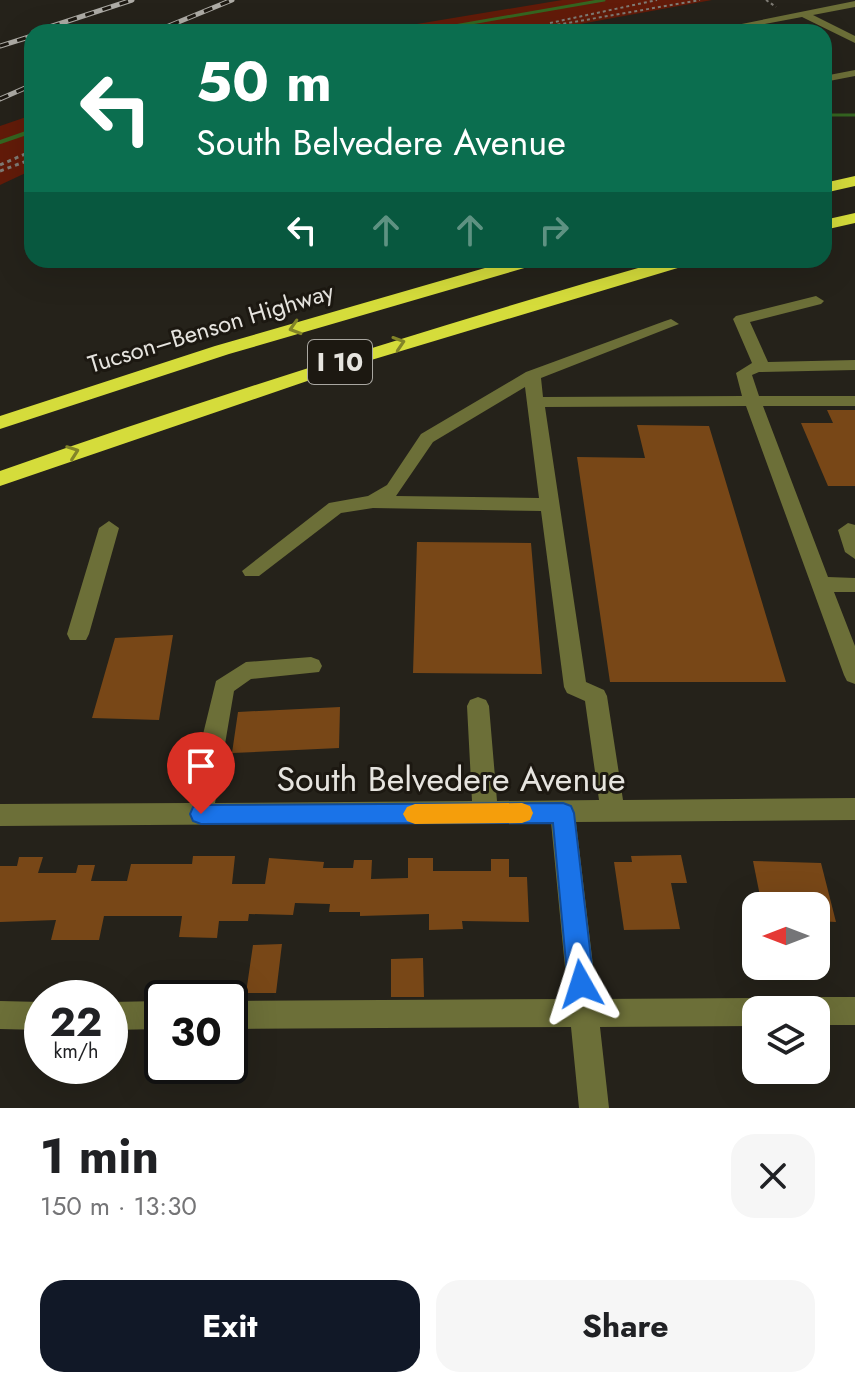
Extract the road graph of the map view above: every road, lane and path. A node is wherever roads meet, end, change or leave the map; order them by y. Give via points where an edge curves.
1 (657, 0) edge
2 (700, 0) edge
3 (855, 4) edge
4 (802, 13) junction
5 (540, 24) edge
6 (562, 24) edge
7 (747, 24) edge
8 (824, 24) edge
9 (832, 28) edge
10 (855, 40) edge
11 (855, 73) edge
12 (832, 77) edge
13 (24, 154) edge
14 (24, 162) edge
15 (0, 165) edge
16 (0, 171) edge
17 (855, 181) edge
18 (832, 186) edge
19 (855, 218) edge
20 (832, 223) edge
21 (504, 268) edge
22 (658, 268) edge
23 (816, 301) dead end
24 (671, 324) dead end
25 (855, 365) edge
26 (762, 366) junction
27 (532, 376) junction
28 (751, 401) junction
29 (855, 401) edge
30 (536, 402) junction
31 (0, 423) edge
32 (0, 479) edge
33 (373, 502) junction
34 (551, 505) junction
35 (109, 528) dead end
36 (848, 530) dead end
37 (855, 552) edge
38 (252, 571) dead end
39 (820, 584) junction
40 (855, 585) edge
41 (78, 634) dead end
42 (311, 666) dead end
43 (855, 675) edge
44 (478, 706) dead end
45 (855, 809) edge
46 (485, 813) junction
47 (563, 813) junction
48 (613, 813) junction
49 (201, 814) junction
50 (2, 817) edge
51 (830, 1011) edge
52 (855, 1011) edge
53 (742, 1012) edge
54 (584, 1013) junction
55 (0, 1015) edge
56 (248, 1015) edge
57 (24, 1016) edge
58 (594, 1108) edge

1 - 5 path
2 - 6 path
3 - 4 street
4 - 7 street
4 - 8 street
9 - 10 street
11 - 12 street
13 - 15 path
14 - 16 path
17 - 18 highway
19 - 20 highway
21 -> 31 highway, Tucson–Benson Highway / I 10 via 222,350
32 -> 22 highway, I 10 via 339,362
23 - 26 street via 741,319
24 - 27 street
25 - 26 street
26 - 28 street via 744,373
27 - 30 street
27 - 33 street via 427,438 394,489
28 - 29 street
28 - 30 street
28 - 39 street
30 - 34 street
33 - 34 street
33 - 38 street via 336,507
34 - 48 street via 575,687 596,696
35 - 41 street
36 - 37 street
39 - 40 street
39 - 43 street
42 - 49 street via 246,671 224,687
44 - 46 street
45 - 48 street, South Belvedere Avenue
46 - 47 street, South Belvedere Avenue
46 - 49 street, South Belvedere Avenue
47 - 48 street, South Belvedere Avenue
47 - 54 street
49 - 50 street, South Belvedere Avenue
51 - 52 street
53 - 54 street
54 - 56 street
54 - 58 street
55 - 57 street

